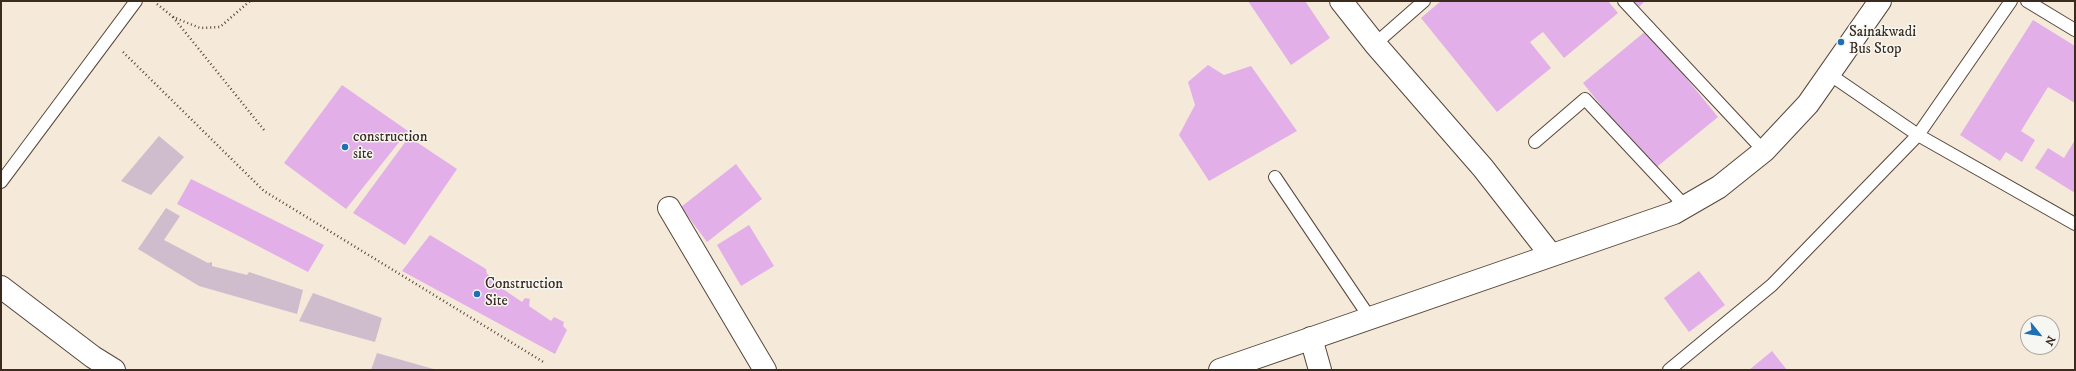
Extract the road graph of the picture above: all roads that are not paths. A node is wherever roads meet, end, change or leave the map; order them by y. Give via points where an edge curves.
1 (136, 1) edge
2 (1341, 1) edge
3 (1424, 1) edge
4 (1624, 1) edge
5 (1880, 1) edge
6 (2011, 1) edge
7 (2027, 1) edge
8 (2075, 30) edge
9 (1375, 44) junction
10 (1829, 74) junction
11 (1918, 135) junction
12 (1535, 142) dead end
13 (1764, 151) junction
14 (1275, 177) dead end
15 (1, 182) edge
16 (1685, 206) junction
17 (669, 208) dead end
18 (2075, 224) edge
19 (1552, 255) junction
20 (2, 289) edge
21 (1370, 318) junction
22 (1311, 338) junction
23 (114, 370) edge
24 (765, 370) edge
25 (1220, 370) edge
26 (1320, 370) edge
27 (1669, 370) edge

1 - 15 lane
2 - 9 street
3 - 9 lane
4 - 13 lane
5 - 10 street
6 - 11 lane
7 - 8 lane
9 - 19 street via 1483,168
10 - 11 lane
10 - 13 street via 1808,104
11 - 18 lane
11 - 27 lane via 1772,285
12 - 16 lane via 1585,99
13 - 16 street via 1719,187
14 - 21 lane
16 - 19 street via 1674,213
17 - 24 street
19 - 21 street
20 - 23 street
21 - 22 street
22 - 25 street
22 - 26 street

